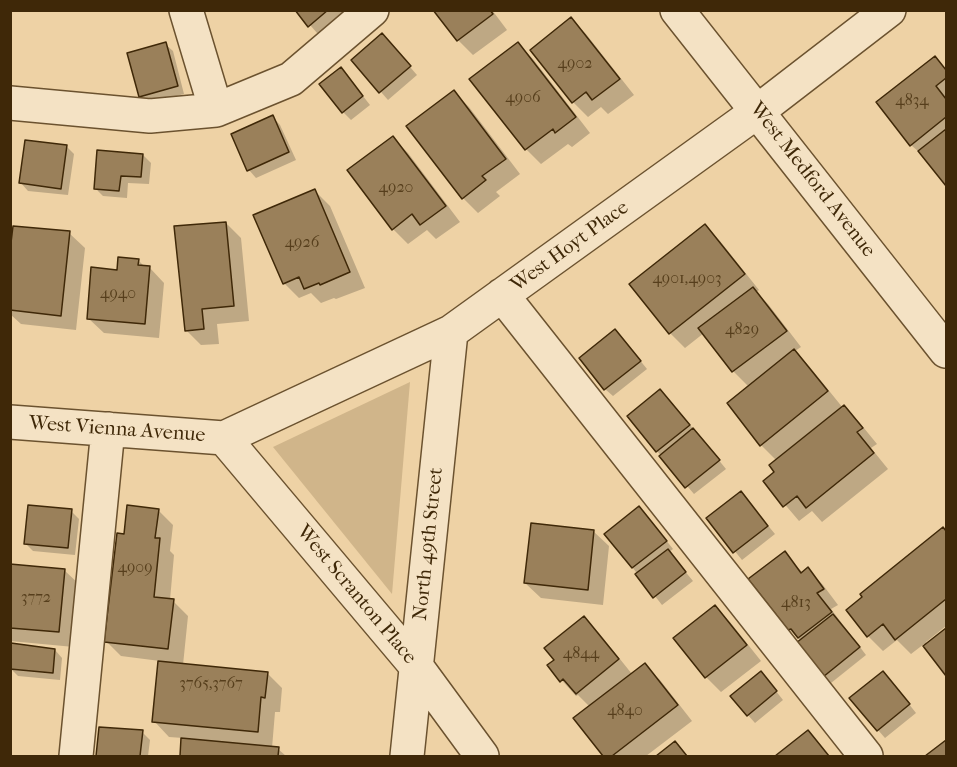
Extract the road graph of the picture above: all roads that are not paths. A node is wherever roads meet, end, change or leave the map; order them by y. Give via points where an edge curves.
1 (186, 10) edge
2 (372, 10) edge
3 (677, 10) edge
4 (889, 10) edge
5 (10, 103) edge
6 (216, 110) junction
7 (758, 111) junction
8 (502, 295) junction
9 (451, 332) junction
10 (946, 351) edge
11 (10, 422) edge
12 (108, 429) junction
13 (224, 438) junction
14 (416, 666) junction
15 (76, 756) edge
16 (407, 756) edge
17 (482, 756) edge
18 (866, 756) edge

1 - 6 street
2 - 6 street via 291,79
3 - 7 street, West Medford Avenue
4 - 7 street, West Hoyt Place
5 - 6 street via 150,116
7 - 8 street, West Hoyt Place
7 - 10 street, West Medford Avenue
8 - 9 street, West Hoyt Place
8 - 18 street
9 - 13 street, West Hoyt Place
9 - 14 street, North 49th Street
11 - 12 street, West Vienna Avenue
12 - 13 street, West Vienna Avenue
12 - 15 street
13 - 14 street, West Scranton Place
14 - 16 street, North 49th Street
14 - 17 street, West Scranton Place

